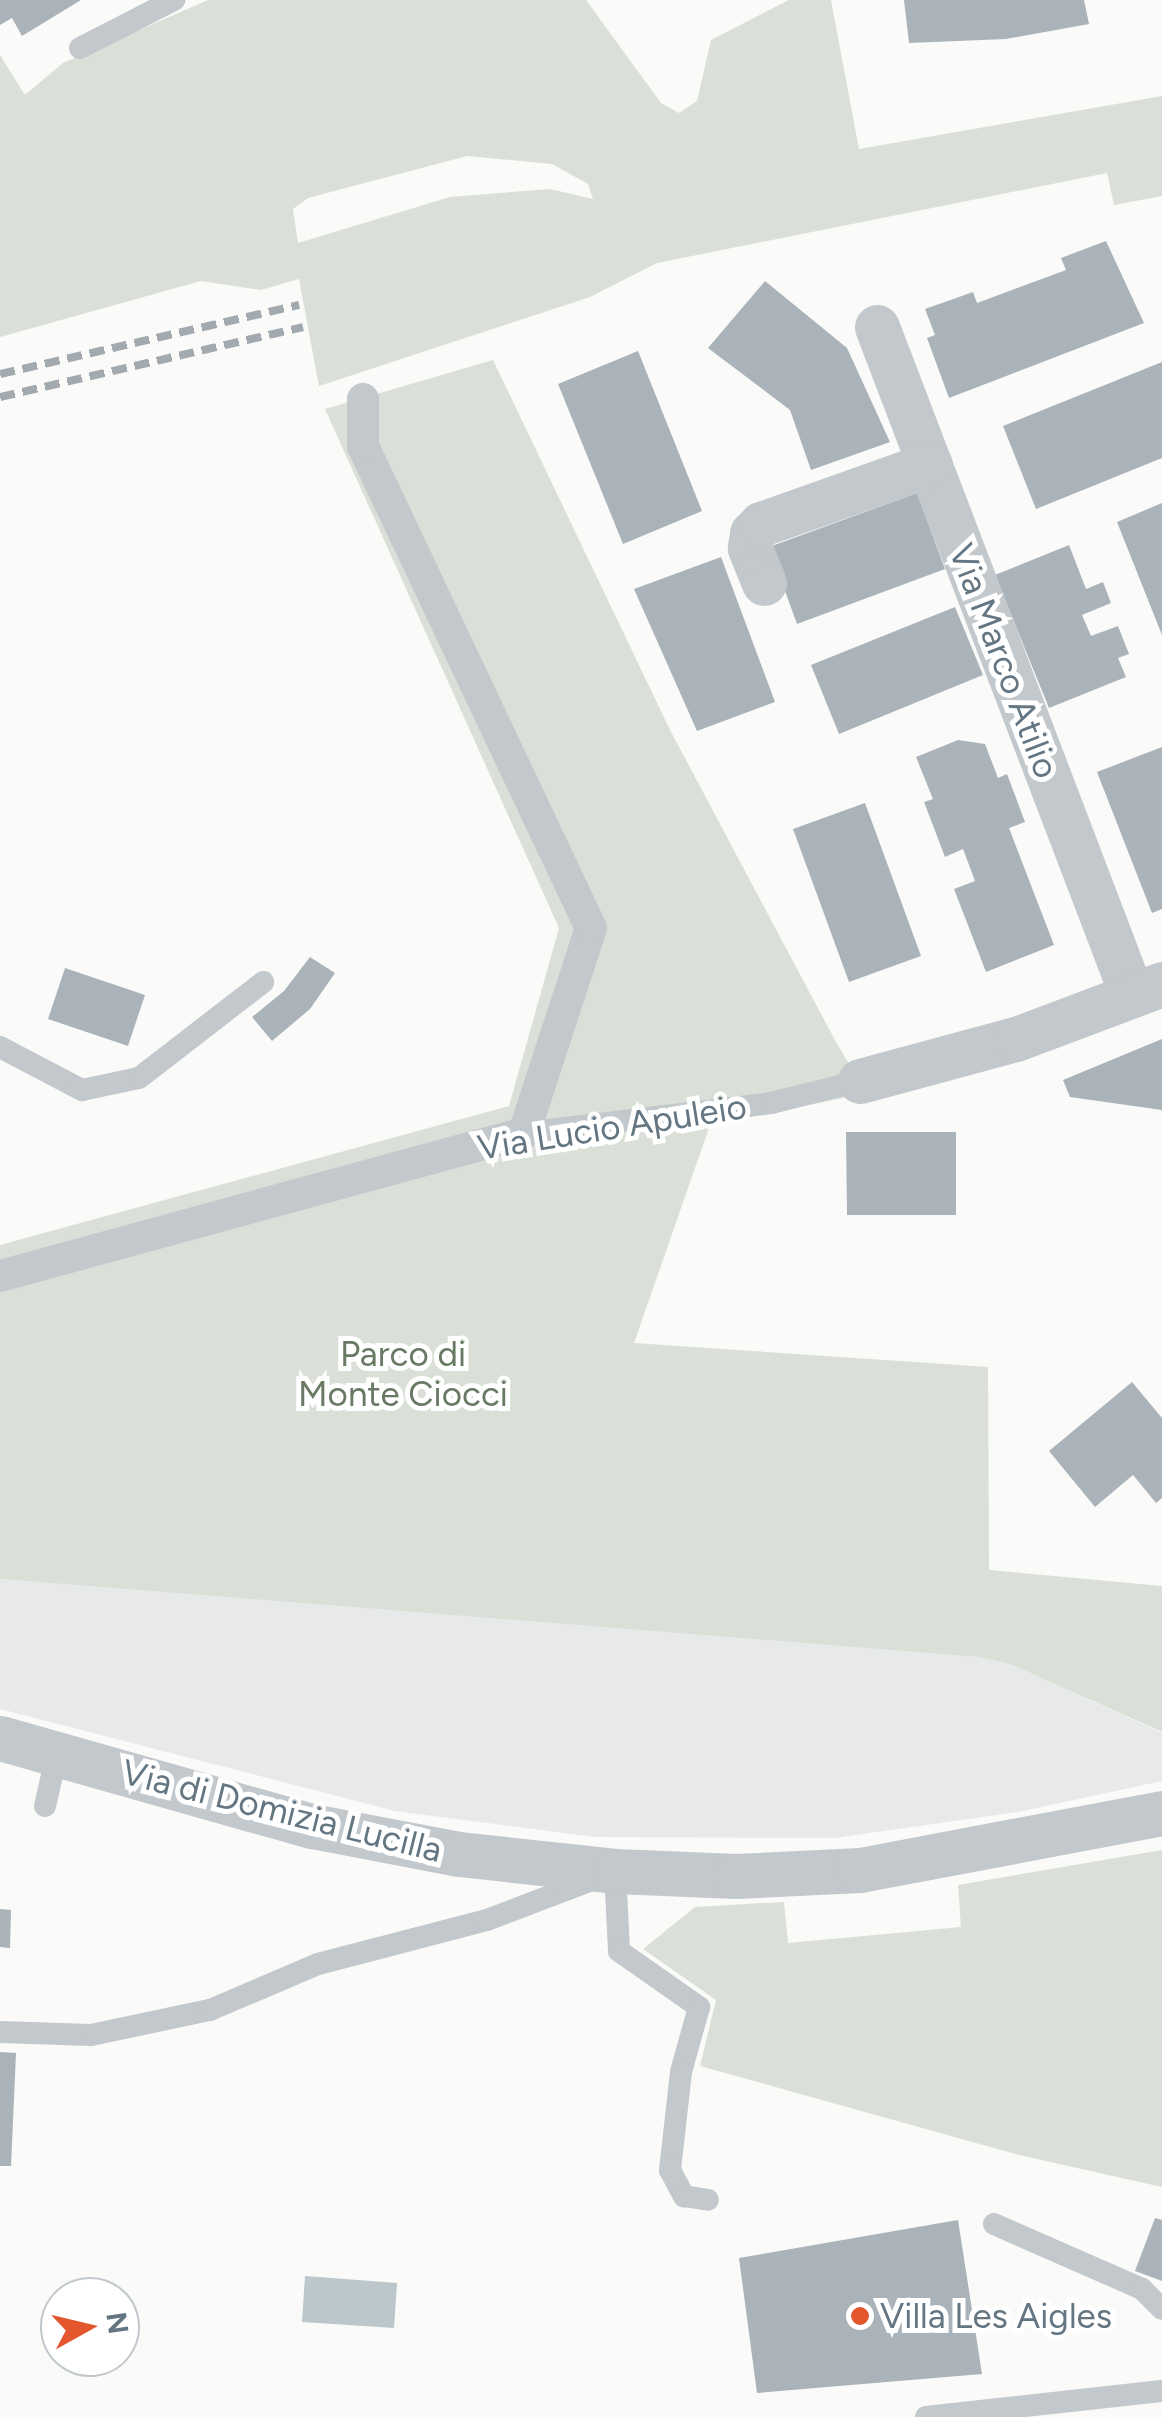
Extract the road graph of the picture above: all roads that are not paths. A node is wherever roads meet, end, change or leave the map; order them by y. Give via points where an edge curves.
1 (174, 0) edge
2 (80, 48) dead end
3 (877, 327) dead end
4 (363, 399) dead end
5 (930, 464) junction
6 (764, 583) dead end
7 (262, 982) dead end
8 (1147, 990) edge
9 (0, 1047) edge
10 (860, 1080) joint
11 (524, 1132) junction
12 (0, 1276) edge
13 (0, 1738) edge
14 (57, 1754) junction
15 (45, 1806) dead end
16 (1162, 1813) edge
17 (615, 1871) junction
18 (0, 2032) edge
19 (708, 2200) dead end
20 (994, 2224) dead end
21 (1162, 2309) edge
22 (1162, 2391) edge
23 (926, 2417) edge

1 - 2 lane
3 - 5 street, Via Marco Atilio
4 - 11 street via 364,446 591,928
5 - 6 street via 761,524 750,548
5 - 8 street, Via Marco Atilio
7 - 9 lane via 139,1078 82,1090
8 - 10 street, Via Lucio Apuleio via 1016,1038
10 - 11 lane, Via Lucio Apuleio via 771,1103
11 - 12 street, Via Lucio Apuleio
13 - 14 street, Via di Domizia Lucilla
14 - 15 lane
14 - 17 street, Via di Domizia Lucilla via 331,1830 460,1854
16 - 17 street, Via di Domizia Lucilla via 860,1870 736,1876
17 - 18 lane via 487,1920 289,1974 210,2010 91,2035
17 - 19 lane via 619,1950 699,2008 680,2072 670,2170 684,2196
20 - 21 lane via 1142,2289
22 - 23 lane

